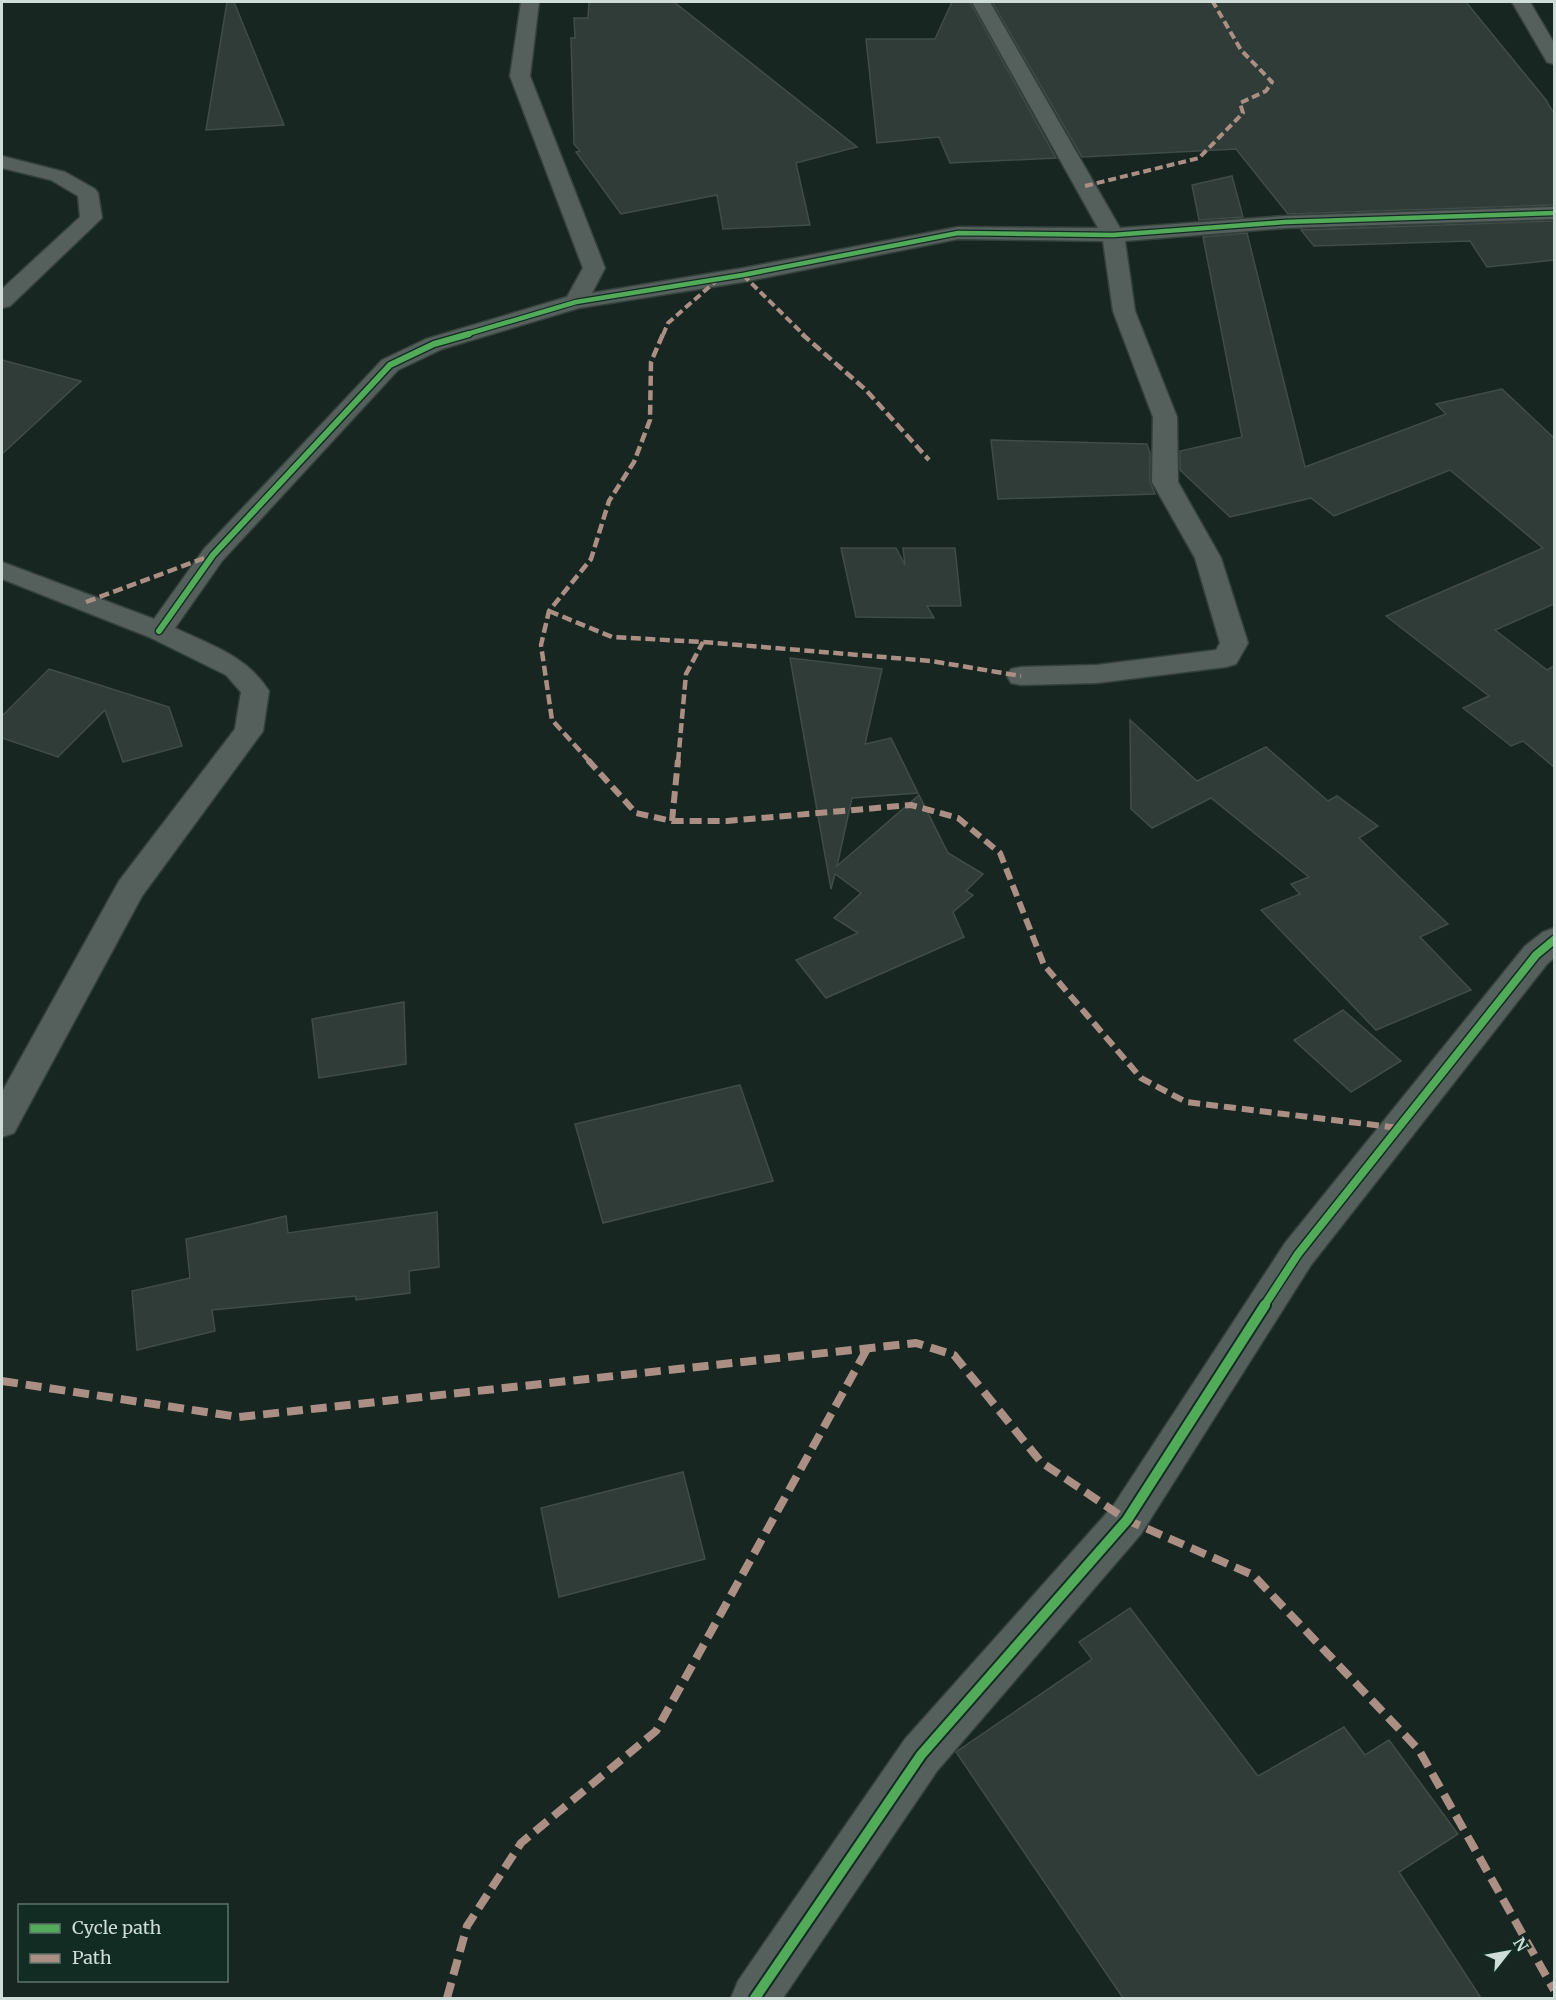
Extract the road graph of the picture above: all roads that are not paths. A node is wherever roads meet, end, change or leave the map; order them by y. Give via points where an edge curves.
1 (530, 2) edge
2 (981, 2) edge
3 (1521, 2) edge
4 (1554, 58) edge
5 (2, 162) edge
6 (1554, 213) edge
7 (1113, 235) junction
8 (2, 301) edge
9 (576, 302) junction
10 (2, 570) edge
11 (159, 631) junction
12 (1021, 676) dead end
13 (1554, 940) edge
14 (2, 1124) edge
15 (755, 1998) edge

1 - 9 street via 520,76 594,268
2 - 7 street
3 - 4 street
5 - 8 street via 58,176 88,194 91,218
6 - 7 street via 1285,222
7 - 9 street via 958,233 743,275
7 - 12 street via 1124,311 1165,417 1166,482 1208,558 1234,643 1226,658 1097,674
9 - 11 street via 434,344 390,365 213,555
10 - 11 street
11 - 14 street via 236,669 255,691 249,731 130,889
13 - 15 street via 1536,955 1298,1254 1127,1520 921,1755

